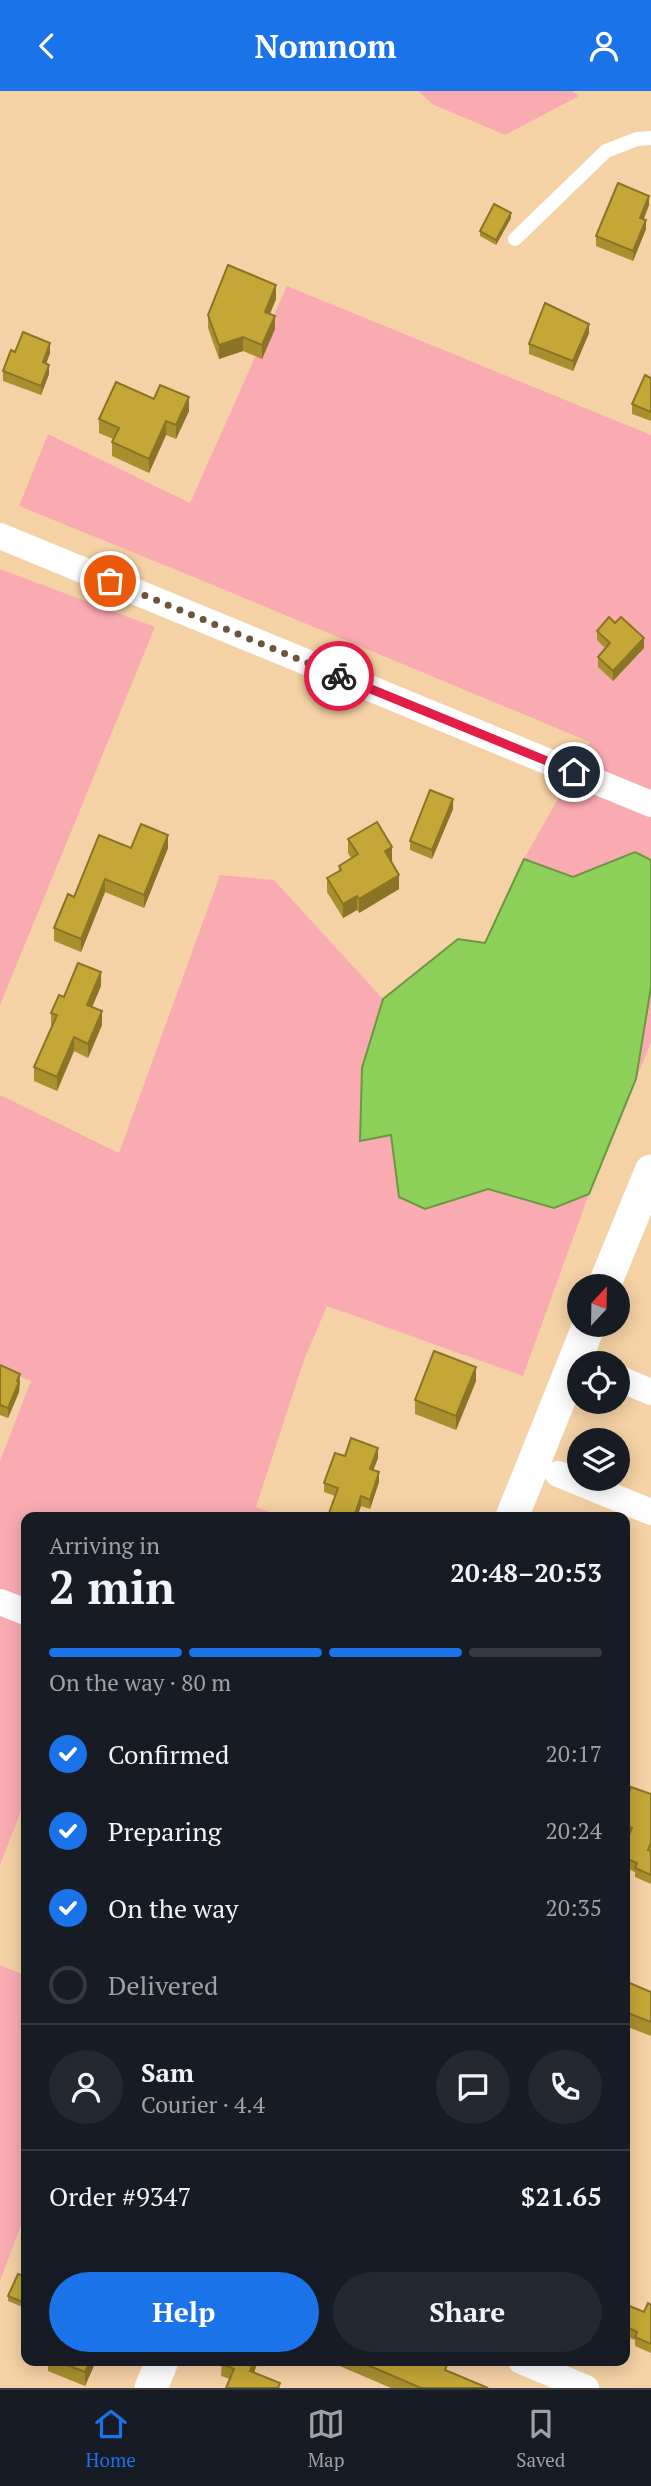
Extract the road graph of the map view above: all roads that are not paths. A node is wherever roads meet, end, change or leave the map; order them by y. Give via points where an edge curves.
1 (651, 138) edge
2 (514, 239) dead end
3 (0, 536) edge
4 (651, 804) edge
5 (651, 1171) edge
6 (609, 1274) edge
7 (630, 1383) edge
8 (567, 1388) edge
9 (651, 1392) edge
10 (558, 1474) dead end
11 (514, 1512) edge
12 (651, 1512) edge
13 (0, 1602) edge
14 (21, 1610) edge
15 (160, 2366) edge
16 (533, 2366) edge
17 (151, 2388) edge
18 (586, 2388) edge

1 - 2 lane via 606,151
3 - 4 street
5 - 6 street
7 - 9 street
8 - 11 street
10 - 12 street
13 - 14 street
15 - 17 street
16 - 18 street

